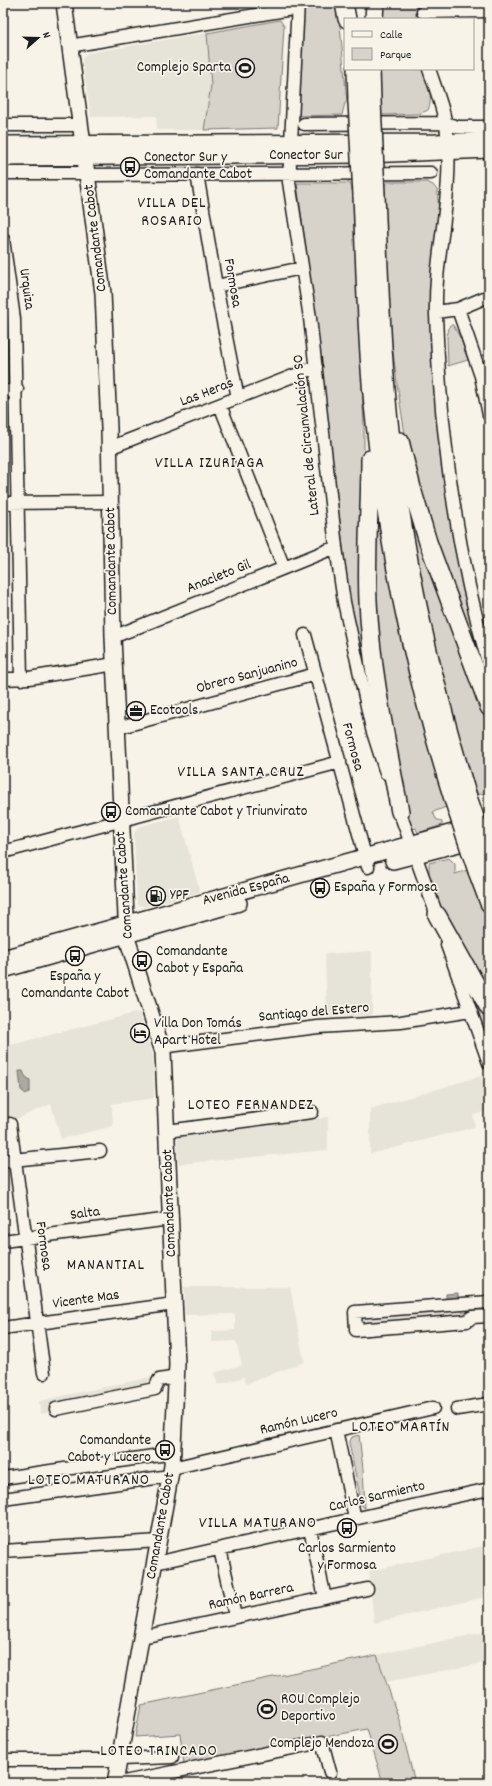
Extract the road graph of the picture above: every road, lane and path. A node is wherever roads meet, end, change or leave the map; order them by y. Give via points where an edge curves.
1 (64, 3) edge
2 (344, 3) edge
3 (353, 3) edge
4 (368, 3) edge
5 (375, 3) edge
6 (298, 5) edge
7 (466, 7) edge
8 (489, 11) edge
9 (423, 12) edge
10 (347, 18) edge
11 (354, 18) edge
12 (368, 18) edge
13 (374, 18) edge
14 (69, 46) junction
15 (359, 70) edge
16 (429, 70) edge
17 (445, 123) junction
18 (304, 124) dead end
19 (3, 125) edge
20 (79, 125) junction
21 (489, 127) edge
22 (489, 140) edge
23 (3, 144) edge
24 (447, 146) junction
25 (291, 149) junction
26 (489, 150) edge
27 (84, 151) junction
28 (3, 158) edge
29 (3, 173) edge
30 (290, 173) junction
31 (432, 173) dead end
32 (88, 174) junction
33 (197, 174) junction
34 (369, 195) junction
35 (3, 246) edge
36 (302, 268) junction
37 (216, 286) junction
38 (489, 296) edge
39 (458, 309) junction
40 (436, 312) junction
41 (384, 356) junction
42 (316, 367) junction
43 (485, 375) edge
44 (16, 389) junction
45 (3, 392) edge
46 (238, 398) junction
47 (373, 404) junction
48 (220, 405) junction
49 (489, 414) edge
50 (109, 448) junction
51 (19, 502) junction
52 (110, 502) junction
53 (3, 503) edge
54 (336, 547) junction
55 (284, 568) junction
56 (305, 635) dead end
57 (113, 637) junction
58 (114, 664) junction
59 (489, 666) edge
60 (316, 674) junction
61 (3, 679) edge
62 (21, 679) junction
63 (489, 707) edge
64 (117, 728) junction
65 (340, 762) junction
66 (461, 799) junction
67 (400, 812) junction
68 (121, 822) junction
69 (489, 822) edge
70 (489, 836) edge
71 (413, 850) junction
72 (3, 852) edge
73 (489, 857) edge
74 (367, 863) junction
75 (489, 903) edge
76 (437, 915) junction
77 (126, 929) junction
78 (3, 958) edge
79 (3, 970) edge
80 (489, 1008) edge
81 (470, 1011) junction
82 (161, 1047) junction
83 (489, 1063) edge
84 (312, 1112) dead end
85 (10, 1124) dead end
86 (166, 1131) junction
87 (100, 1150) dead end
88 (9, 1160) edge
89 (170, 1219) junction
90 (26, 1238) junction
91 (3, 1241) edge
92 (489, 1302) edge
93 (174, 1304) junction
94 (489, 1316) edge
95 (37, 1323) junction
96 (3, 1328) edge
97 (44, 1373) dead end
98 (177, 1377) junction
99 (489, 1404) edge
100 (433, 1408) dead end
101 (56, 1409) dead end
102 (457, 1409) dead end
103 (336, 1430) junction
104 (174, 1453) junction
105 (171, 1472) junction
106 (3, 1478) edge
107 (489, 1489) edge
108 (3, 1499) edge
109 (355, 1519) junction
110 (310, 1529) junction
111 (159, 1540) junction
112 (220, 1549) junction
113 (3, 1551) edge
114 (155, 1564) junction
115 (367, 1589) dead end
116 (325, 1598) junction
117 (235, 1616) junction
118 (142, 1637) junction
119 (172, 1758) dead end
120 (3, 1760) edge
121 (120, 1760) junction
122 (330, 1772) dead end
123 (116, 1783) edge
124 (119, 1783) edge

1 - 14 main road, Comandante Cabot
2 - 10 highway
3 - 11 highway
4 - 12 highway
5 - 13 highway
6 - 14 street
6 - 25 street, Lateral de Circunvalación SO
7 - 8 street
7 - 9 street
14 - 20 main road, Comandante Cabot
15 - 34 highway, bridge via 365,102
16 - 17 street
17 - 18 street
17 - 21 street via 458,127
17 - 24 street
19 - 20 street
20 - 27 main road, Comandante Cabot
22 - 24 main road, Conector Sur
23 - 27 main road, Conector Sur
24 - 25 main road, Conector Sur via 366,156
24 - 26 main road, Conector Sur
24 - 40 street via 448,193
25 - 27 main road, Conector Sur
25 - 30 street, Lateral de Circunvalación SO
27 - 28 main road, Conector Sur
27 - 32 main road, Comandante Cabot
29 - 32 street
30 - 31 street
30 - 33 street
30 - 36 street, Lateral de Circunvalación SO via 289,182
32 - 33 street
32 - 50 main road, Comandante Cabot via 103,293
33 - 37 street, Formosa
34 - 41 highway
34 - 47 highway via 368,338
35 - 44 street, Urquiza via 14,319
36 - 37 street
36 - 42 street, Lateral de Circunvalación SO
37 - 46 street, Formosa
38 - 39 street
39 - 40 street
39 - 43 street
40 - 59 street via 450,477 466,571
41 - 63 highway via 399,433 420,517
41 - 66 highway via 395,471 409,564
42 - 46 street, Las Heras
42 - 54 street, Lateral de Circunvalación SO
43 - 49 street
44 - 45 street
44 - 51 street, Urquiza
46 - 48 street, Las Heras
47 - 66 highway via 384,500 403,608 426,704
47 - 67 highway via 368,601 381,706
48 - 50 street, Las Heras
48 - 55 street
50 - 52 main road, Comandante Cabot
51 - 52 street
51 - 53 street
51 - 62 street, Urquiza
52 - 57 main road, Comandante Cabot
54 - 55 street, Anacleto Gil
54 - 67 street, Lateral de Circunvalación SO via 348,621 369,717
55 - 57 street, Anacleto Gil
56 - 60 street, Formosa
57 - 58 main road, Comandante Cabot
58 - 62 street
58 - 64 main road, Comandante Cabot
60 - 64 street, Obrero Sanjuanino
60 - 65 street, Formosa
61 - 62 street
64 - 68 main road, Comandante Cabot
65 - 68 street
65 - 74 street, Formosa
66 - 73 highway, bridge
66 - 75 highway, bridge via 478,871
67 - 71 street, Lateral de Circunvalación SO
68 - 72 street
68 - 77 main road, Comandante Cabot
69 - 71 main road, Avenida España
70 - 71 main road, Avenida España
71 - 74 main road, Avenida España
71 - 76 street, Lateral de Circunvalación SO
74 - 77 main road, Avenida España
76 - 80 highway
76 - 81 street, Lateral de Circunvalación SO
77 - 78 main road, Avenida España
77 - 79 main road, Avenida España
77 - 82 main road, Comandante Cabot
81 - 82 street, Santiago del Estero via 401,1022 318,1027
81 - 83 street, Lateral de Circunvalación SO
82 - 86 main road, Comandante Cabot
84 - 86 street
85 - 88 street, Formosa
86 - 89 main road, Comandante Cabot
87 - 88 street
88 - 90 street, Formosa
89 - 90 street, Salta
89 - 93 main road, Comandante Cabot
90 - 91 street, Salta
90 - 95 street, Formosa
92 - 94 street via 355,1312 356,1330 467,1321 472,1317
93 - 95 street, Vicente Mas
93 - 98 main road, Comandante Cabot
95 - 96 street, Vicente Mas
95 - 97 street, Formosa
98 - 101 street via 158,1380 155,1389
98 - 104 main road, Comandante Cabot
99 - 102 street
100 - 103 street, Ramón Lucero
103 - 105 street, Ramón Lucero
103 - 109 street
104 - 105 main road, Comandante Cabot
104 - 106 street
105 - 108 street, Ramón Lucero
105 - 111 main road, Comandante Cabot
107 - 109 street, Carlos Sarmiento
109 - 110 street, Carlos Sarmiento
110 - 112 street, Carlos Sarmiento
110 - 116 street
111 - 113 street
111 - 114 main road, Comandante Cabot
112 - 114 street, Carlos Sarmiento
112 - 117 street
114 - 118 main road, Comandante Cabot
115 - 116 street, Ramón Barrera
116 - 117 street, Ramón Barrera
117 - 118 street, Ramón Barrera
118 - 121 main road, Comandante Cabot
119 - 121 street
120 - 121 street
121 - 123 main road, Comandante Cabot
122 - 124 street via 322,1742

